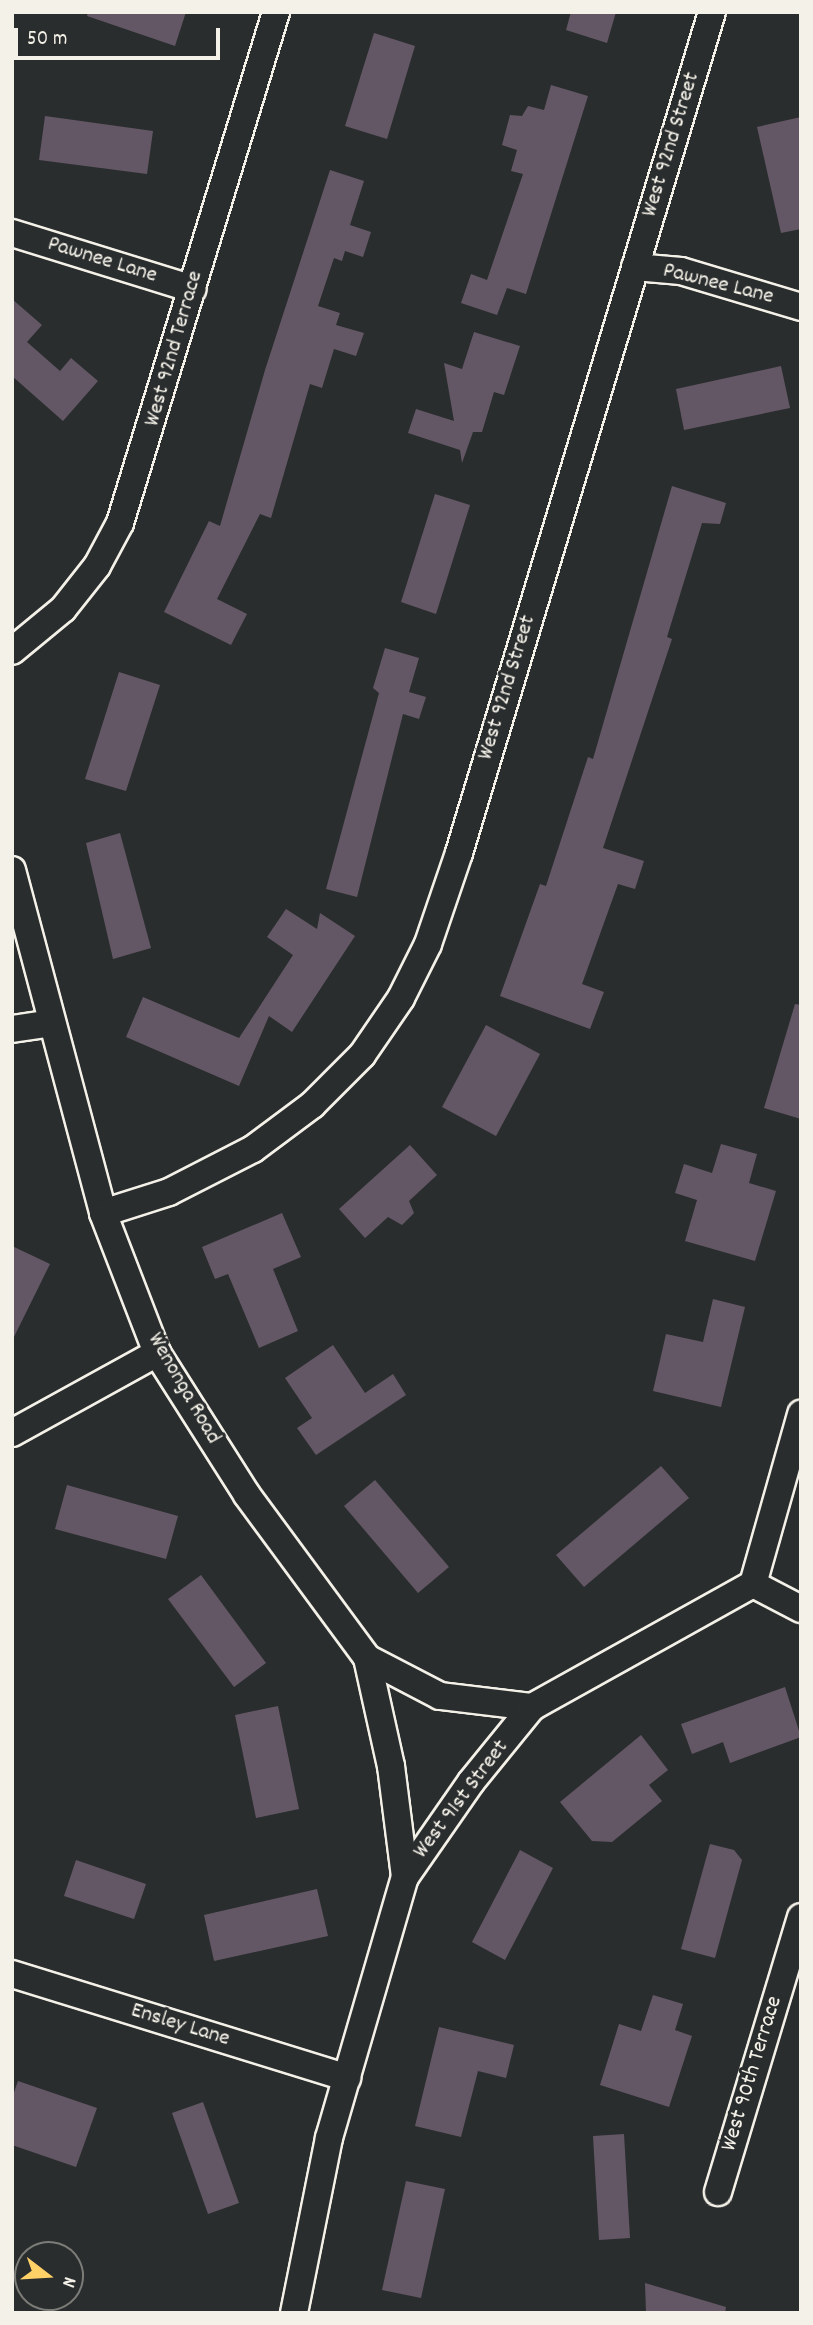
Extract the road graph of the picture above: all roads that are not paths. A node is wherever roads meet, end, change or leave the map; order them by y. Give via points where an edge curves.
1 (276, 12) edge
2 (712, 12) edge
3 (12, 233) edge
4 (635, 267) junction
5 (192, 289) junction
6 (801, 307) edge
7 (12, 651) edge
8 (12, 870) edge
9 (52, 1023) junction
10 (12, 1028) edge
11 (103, 1213) junction
12 (157, 1353) junction
13 (801, 1414) edge
14 (12, 1433) edge
15 (753, 1584) junction
16 (801, 1609) edge
17 (367, 1658) junction
18 (532, 1707) junction
19 (405, 1877) junction
20 (801, 1917) edge
21 (12, 1974) edge
22 (347, 2077) junction
23 (718, 2192) dead end
24 (294, 2313) edge

1 - 5 street, West 92nd Terrace
2 - 4 street, West 92nd Street
3 - 5 street, Pawnee Lane
4 - 6 street, Pawnee Lane via 681,271
4 - 11 street, West 92nd Street via 459,853 428,944 401,998 362,1055 312,1105 253,1149 169,1192
5 - 7 street, West 92nd Terrace via 120,523 97,566 63,609
8 - 9 street, Wenonga Road
9 - 10 street
9 - 11 street, Wenonga Road
11 - 12 street, Wenonga Road
12 - 14 street
12 - 17 street, Wenonga Road via 247,1495
13 - 15 street
15 - 16 street
15 - 18 street, West 91st Street
17 - 18 street via 440,1696
17 - 19 street, Wenonga Road via 391,1766
18 - 19 street, West 91st Street via 471,1782
19 - 22 street, West 91st Street
20 - 23 street, West 90th Terrace
21 - 22 street, Ensley Lane
22 - 24 street, West 91st Street via 315,2193

